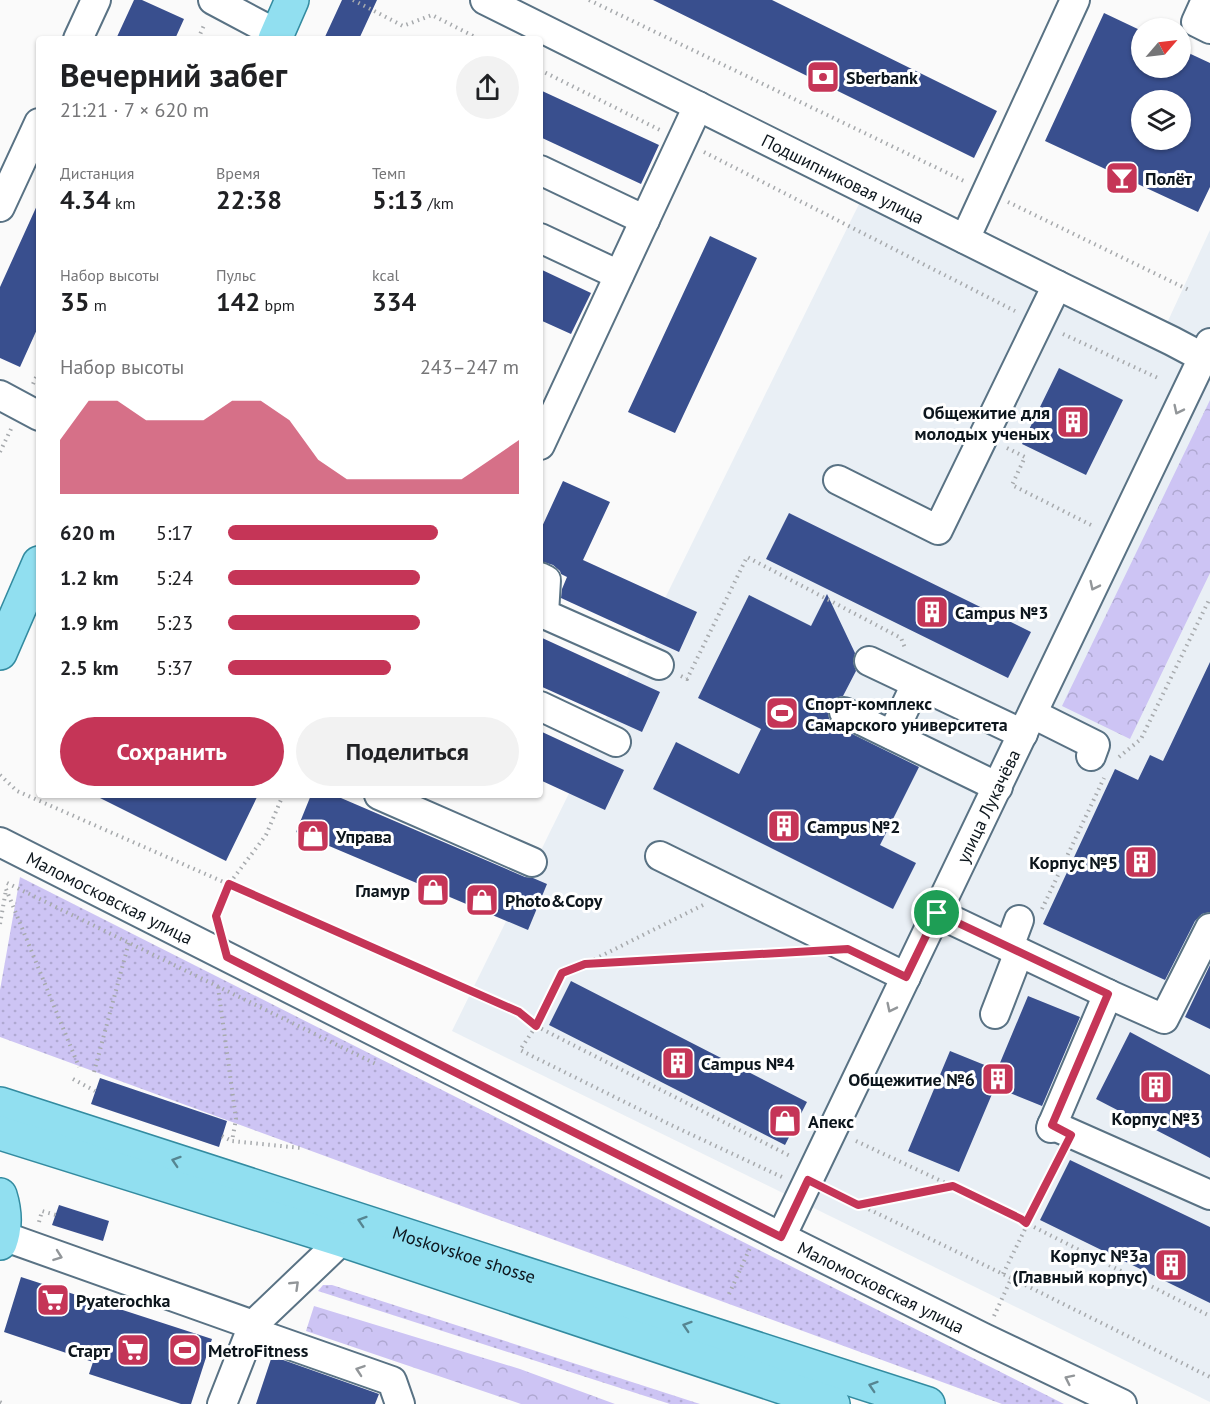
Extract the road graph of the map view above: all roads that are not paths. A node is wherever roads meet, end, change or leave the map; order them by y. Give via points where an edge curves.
1 (96, 0) edge
2 (213, 0) edge
3 (292, 0) edge
4 (485, 0) edge
5 (1075, 0) edge
6 (1206, 0) edge
7 (1210, 29) edge
8 (79, 36) edge
9 (274, 36) edge
10 (276, 36) edge
11 (698, 106) junction
12 (36, 129) edge
13 (543, 171) edge
14 (0, 207) edge
15 (645, 220) junction
16 (543, 238) edge
17 (965, 239) junction
18 (619, 275) junction
19 (1057, 285) junction
20 (1207, 350) edge
21 (0, 395) edge
22 (36, 414) edge
23 (544, 426) edge
24 (838, 480) dead end
25 (543, 578) edge
26 (36, 580) edge
27 (0, 653) edge
28 (869, 661) dead end
29 (659, 665) road end
30 (916, 684) junction
31 (543, 707) edge
32 (844, 712) dead end
33 (1028, 724) junction
34 (892, 735) junction
35 (616, 742) dead end
36 (1103, 765) road end
37 (998, 787) junction
38 (386, 798) edge
39 (0, 842) edge
40 (660, 856) dead end
41 (532, 861) dead end
42 (937, 913) junction
43 (1029, 917) road end
44 (1210, 928) edge
45 (1014, 950) junction
46 (906, 977) junction
47 (1108, 994) junction
48 (995, 1014) dead end
49 (0, 1104) edge
50 (0, 1133) edge
51 (0, 1154) edge
52 (0, 1195) edge
53 (1210, 1195) edge
54 (781, 1237) junction
55 (1, 1239) edge
56 (334, 1248) junction
57 (251, 1328) junction
58 (396, 1392) edge
59 (776, 1398) edge
60 (222, 1404) edge
61 (409, 1404) edge
62 (833, 1404) edge
63 (928, 1404) edge
64 (1122, 1404) edge

1 - 8 street
2 - 9 street
3 - 10 main road
4 - 11 street, Подшипниковая улица
5 - 17 street
6 - 7 street via 1196,22
11 - 15 street
11 - 17 street, Подшипниковая улица
12 - 14 street
13 - 15 street
15 - 18 street
16 - 18 street
17 - 19 street, Подшипниковая улица
18 - 23 street
19 - 20 street, Подшипниковая улица via 1172,340
19 - 24 street via 938,530
20 -> 33 street, улица Лукачёва
21 - 22 street
25 - 29 street via 544,614
26 - 27 main road
28 - 30 street
30 - 33 street
30 - 34 street
31 - 35 street
32 - 34 street
33 - 36 street via 1095,745
33 - 37 street, улица Лукачёва
34 - 37 street
37 - 42 street, улица Лукачёва
38 - 41 street
39 - 54 street, Маломосковская улица
40 - 46 street
42 - 45 street
42 - 46 street, улица Лукачёва
43 - 45 street
44 - 47 street via 1164,1019
45 - 47 street
45 - 48 street
46 -> 54 street, улица Лукачёва via 833,1130 803,1177
47 - 53 street via 1058,1129
63 -> 49 main road, Moskovskoe shosse
50 - 56 main road, Moskovskoe shosse
51 - 56 main road, Moskovskoe shosse
52 - 55 main road via 4,1208
64 -> 54 street, Маломосковская улица
55 -> 57 street
57 -> 56 street
56 - 59 main road, Moskovskoe shosse
58 -> 57 street
57 - 60 street
58 - 61 street
59 - 62 main road, Moskovskoe shosse

